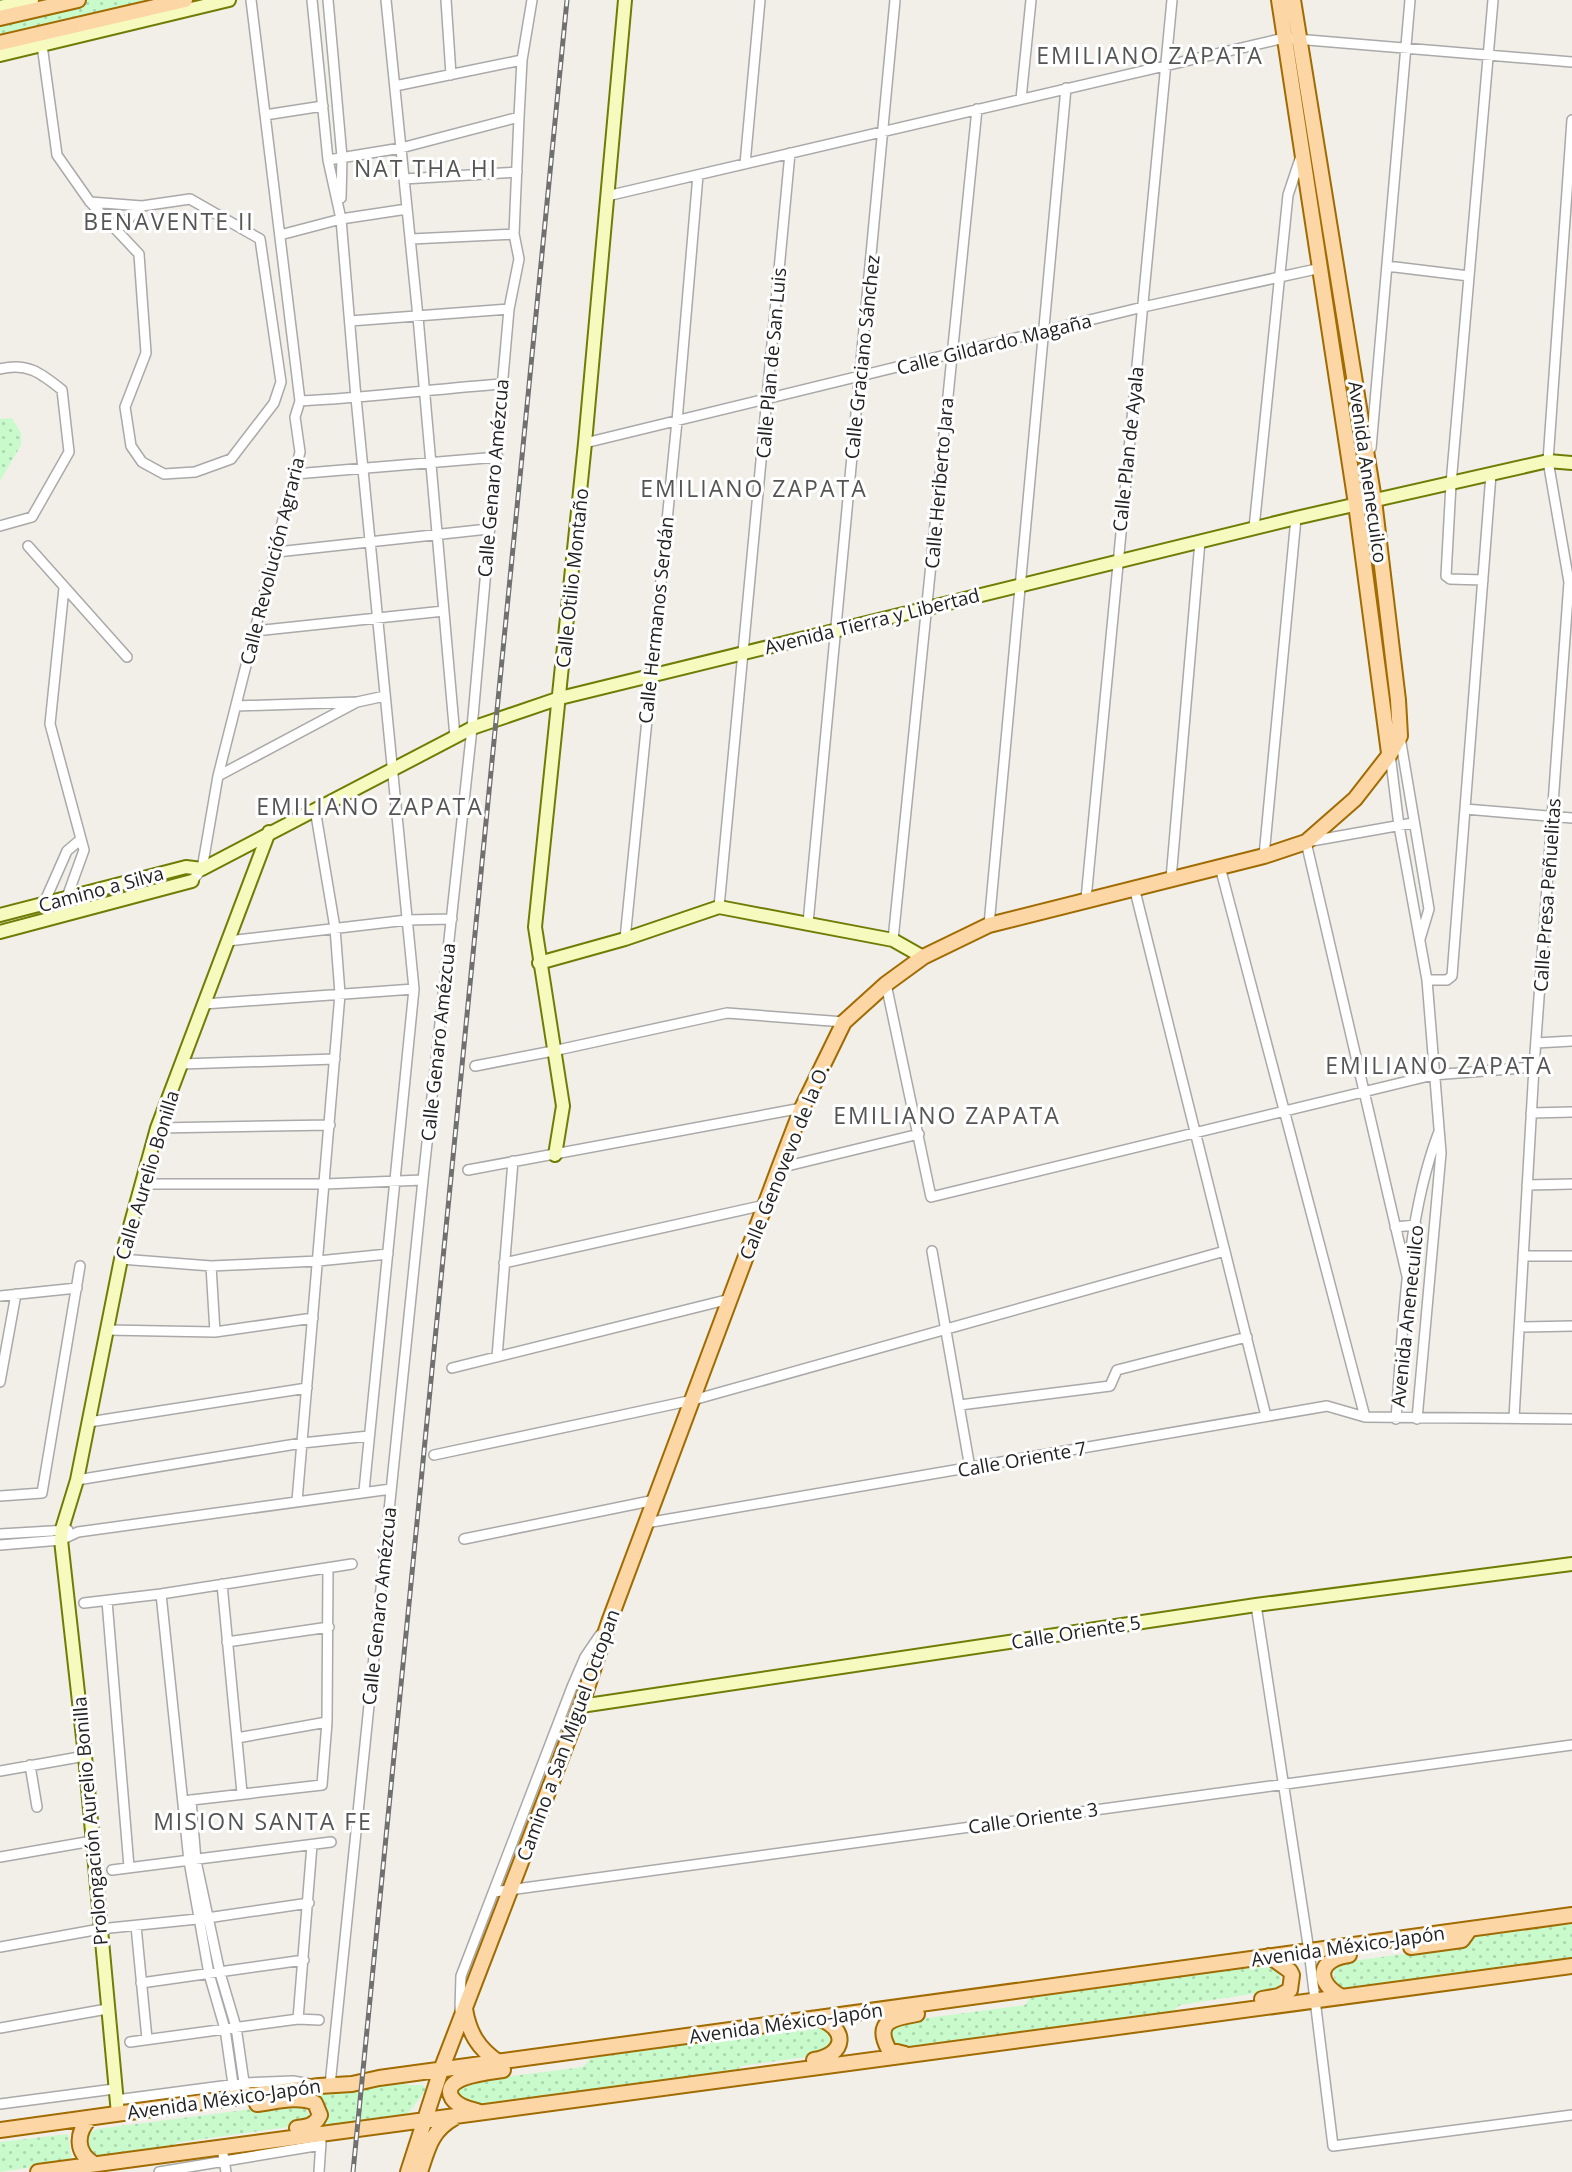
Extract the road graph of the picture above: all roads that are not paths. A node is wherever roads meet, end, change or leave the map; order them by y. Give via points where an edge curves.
1 (32, 0) edge
2 (78, 0) edge
3 (185, 0) edge
4 (229, 0) edge
5 (251, 0) edge
6 (312, 0) edge
7 (328, 0) edge
8 (386, 0) edge
9 (446, 0) edge
10 (532, 0) edge
11 (625, 0) edge
12 (760, 0) edge
13 (895, 0) edge
14 (1031, 0) edge
15 (1172, 0) edge
16 (1279, 0) edge
17 (1293, 0) edge
18 (1410, 0) edge
19 (1493, 0) edge
20 (0, 7) edge
21 (0, 18) edge
22 (1292, 38) junction
23 (0, 43) edge
24 (42, 45) junction
25 (1406, 46) junction
26 (0, 55) edge
27 (1488, 55) junction
28 (522, 60) junction
29 (1572, 62) edge
30 (1166, 65) junction
31 (451, 75) junction
32 (395, 86) junction
33 (1066, 88) junction
34 (1021, 99) junction
35 (323, 106) junction
36 (977, 109) junction
37 (265, 115) junction
38 (519, 117) junction
39 (1572, 120) edge
40 (884, 131) junction
41 (401, 148) junction
42 (1571, 150) edge
43 (1302, 152) junction
44 (790, 153) junction
45 (342, 157) junction
46 (328, 160) junction
47 (745, 164) junction
48 (517, 172) junction
49 (698, 175) junction
50 (404, 179) junction
51 (607, 196) junction
52 (90, 202) junction
53 (142, 206) junction
54 (407, 209) junction
55 (341, 215) junction
56 (117, 230) junction
57 (514, 234) junction
58 (280, 235) junction
59 (411, 239) junction
60 (1387, 266) junction
61 (1321, 268) junction
62 (1469, 276) junction
63 (1278, 277) junction
64 (1143, 307) junction
65 (509, 309) junction
66 (418, 317) junction
67 (351, 321) junction
68 (1046, 331) junction
69 (951, 354) junction
70 (0, 369) edge
71 (860, 376) junction
72 (502, 384) junction
73 (425, 389) junction
74 (356, 398) junction
75 (768, 398) junction
76 (300, 401) junction
77 (677, 421) junction
78 (585, 443) junction
79 (498, 457) junction
80 (1548, 461) junction
81 (431, 462) junction
82 (1572, 463) edge
83 (364, 467) junction
84 (1368, 471) junction
85 (295, 474) junction
86 (1491, 474) junction
87 (1451, 484) junction
88 (1374, 500) junction
89 (1356, 504) junction
90 (1296, 518) junction
91 (0, 526) edge
92 (1254, 528) junction
93 (488, 529) junction
94 (437, 536) junction
95 (371, 541) junction
96 (1200, 541) junction
97 (28, 546) dead end
98 (276, 552) junction
99 (1117, 561) junction
100 (1483, 580) junction
101 (1019, 585) junction
102 (64, 587) junction
103 (927, 608) junction
104 (444, 611) junction
105 (378, 617) junction
106 (834, 630) junction
107 (255, 631) junction
108 (742, 653) junction
109 (127, 657) dead end
110 (650, 675) junction
111 (386, 696) junction
112 (560, 698) junction
113 (357, 702) junction
114 (236, 706) junction
115 (472, 728) junction
116 (1400, 736) junction
117 (455, 737) junction
118 (1390, 754) junction
119 (393, 769) junction
120 (218, 776) junction
121 (314, 809) junction
122 (1465, 809) junction
123 (1552, 816) junction
124 (1572, 818) edge
125 (1413, 823) junction
126 (1399, 826) junction
127 (269, 832) junction
128 (82, 839) junction
129 (1306, 842) junction
130 (1264, 856) junction
131 (1220, 867) junction
132 (202, 869) junction
133 (1171, 878) junction
134 (192, 881) joint
135 (1134, 887) junction
136 (67, 897) junction
137 (1086, 899) junction
138 (44, 903) junction
139 (719, 907) junction
140 (18, 911) junction
141 (72, 912) junction
142 (0, 915) edge
143 (452, 919) junction
144 (407, 920) junction
145 (808, 923) junction
146 (989, 925) junction
147 (23, 926) junction
148 (335, 928) junction
149 (0, 932) edge
150 (625, 939) junction
151 (893, 940) junction
152 (228, 941) junction
153 (1419, 944) junction
154 (923, 957) junction
155 (539, 963) junction
156 (1427, 981) junction
157 (886, 984) junction
158 (414, 989) junction
159 (340, 994) junction
160 (204, 1004) junction
161 (844, 1022) junction
162 (1572, 1041) edge
163 (1536, 1043) junction
164 (553, 1051) junction
165 (335, 1059) junction
166 (181, 1064) junction
167 (475, 1066) dead end
168 (1534, 1067) junction
169 (1433, 1075) junction
170 (1363, 1091) junction
171 (802, 1108) junction
172 (1284, 1110) junction
173 (1572, 1112) edge
174 (1531, 1113) junction
175 (330, 1125) junction
176 (157, 1128) junction
177 (1196, 1132) junction
178 (1439, 1132) junction
179 (919, 1134) junction
180 (555, 1155) junction
181 (513, 1161) junction
182 (779, 1168) junction
183 (468, 1170) dead end
184 (423, 1180) junction
185 (395, 1181) junction
186 (142, 1184) junction
187 (325, 1184) junction
188 (1572, 1184) edge
189 (1527, 1185) junction
190 (765, 1205) junction
191 (1416, 1225) junction
192 (1395, 1227) junction
193 (932, 1251) dead end
194 (1226, 1251) junction
195 (388, 1254) junction
196 (1523, 1256) junction
197 (1572, 1256) edge
198 (121, 1259) junction
199 (318, 1261) junction
200 (505, 1263) junction
201 (80, 1266) dead end
202 (211, 1266) junction
203 (1407, 1276) junction
204 (77, 1288) junction
205 (16, 1294) junction
206 (0, 1296) edge
207 (730, 1299) junction
208 (313, 1318) junction
209 (1572, 1326) edge
210 (1519, 1327) junction
211 (946, 1329) junction
212 (107, 1330) junction
213 (215, 1332) junction
214 (1247, 1337) junction
215 (497, 1356) junction
216 (452, 1368) dead end
217 (0, 1382) edge
218 (307, 1388) junction
219 (693, 1400) junction
220 (960, 1405) junction
221 (1266, 1416) junction
222 (1365, 1417) junction
223 (1514, 1418) junction
224 (1396, 1419) junction
225 (1417, 1419) junction
226 (1572, 1419) edge
227 (89, 1422) junction
228 (369, 1436) junction
229 (302, 1443) junction
230 (434, 1455) dead end
231 (970, 1468) junction
232 (76, 1480) junction
233 (391, 1489) junction
234 (364, 1491) junction
235 (0, 1496) edge
236 (655, 1500) junction
237 (297, 1501) junction
238 (646, 1523) junction
239 (0, 1534) edge
240 (61, 1535) junction
241 (464, 1539) dead end
242 (0, 1545) edge
243 (352, 1564) dead end
244 (1572, 1564) edge
245 (328, 1568) junction
246 (222, 1584) junction
247 (161, 1594) junction
248 (107, 1601) junction
249 (84, 1603) dead end
250 (1256, 1605) junction
251 (609, 1622) junction
252 (329, 1627) junction
253 (227, 1642) junction
254 (581, 1706) junction
255 (327, 1722) junction
256 (237, 1738) junction
257 (1572, 1745) edge
258 (85, 1756) junction
259 (30, 1765) junction
260 (0, 1771) edge
261 (1284, 1784) junction
262 (243, 1793) junction
263 (187, 1801) junction
264 (37, 1807) dead end
265 (92, 1841) junction
266 (331, 1842) dead end
267 (312, 1845) junction
268 (0, 1857) edge
269 (192, 1861) junction
270 (129, 1867) junction
271 (112, 1870) dead end
272 (510, 1889) junction
273 (494, 1892) junction
274 (309, 1903) junction
275 (1572, 1915) edge
276 (203, 1919) junction
277 (136, 1926) junction
278 (100, 1929) junction
279 (1470, 1929) junction
280 (0, 1947) edge
281 (1309, 1951) junction
282 (1269, 1956) junction
283 (304, 1960) junction
284 (1572, 1966) edge
285 (220, 1973) junction
286 (209, 1974) junction
287 (141, 1983) junction
288 (1031, 1989) junction
289 (1342, 1997) junction
290 (1316, 2001) junction
291 (465, 2008) junction
292 (107, 2009) junction
293 (817, 2018) junction
294 (298, 2019) junction
295 (1175, 2019) junction
296 (319, 2020) dead end
297 (459, 2023) junction
298 (236, 2027) junction
299 (0, 2028) edge
300 (225, 2029) junction
301 (147, 2039) junction
302 (130, 2042) dead end
303 (585, 2050) junction
304 (907, 2055) junction
305 (498, 2062) junction
306 (441, 2070) junction
307 (762, 2075) junction
308 (324, 2085) junction
309 (240, 2090) junction
310 (116, 2101) junction
311 (0, 2104) edge
312 (171, 2106) junction
313 (484, 2111) junction
314 (461, 2114) junction
315 (1572, 2115) edge
316 (90, 2118) junction
317 (426, 2119) junction
318 (0, 2130) edge
319 (321, 2139) junction
320 (175, 2153) junction
321 (224, 2160) edge
322 (94, 2164) junction
323 (38, 2172) edge
324 (159, 2172) edge
325 (318, 2172) edge
326 (408, 2172) edge
327 (420, 2172) edge

1 - 20 street
2 - 21 main road
3 - 23 main road
4 - 24 street
5 - 37 street, Calle Revolución Agraria
6 - 35 street
7 - 45 street
8 - 32 street
9 - 31 street
10 - 28 street, Calle Genaro Amézcua
11 - 51 street, Calle Otilio Montaño
12 - 47 street
13 - 40 street, Calle Graciano Sánchez
14 - 34 street
15 - 30 street, Calle Plan de Ayala
16 - 22 main road, Avenida Anenecuilco
17 - 22 main road, Avenida Anenecuilco
18 - 25 street
19 - 27 street
22 - 25 street
22 - 30 street
22 - 43 main road, Avenida Anenecuilco
22 - 84 main road, Avenida Anenecuilco
24 - 26 street
24 - 52 street via 57,155
25 - 27 street
25 - 60 street
27 - 29 street
27 - 62 street
28 - 31 street
28 - 38 street, Calle Genaro Amézcua
30 - 33 street
30 - 64 street, Calle Plan de Ayala
31 - 32 street
32 - 41 street
33 - 34 street
33 - 68 street
34 - 36 street
35 - 37 street
35 - 46 street
36 - 40 street
36 - 69 street, Calle Heriberto Jara
37 - 58 street, Calle Revolución Agraria
38 - 41 street
38 - 48 street, Calle Genaro Amézcua
39 - 42 street, Calle Presa Peñuelitas
40 - 44 street
40 - 71 street, Calle Graciano Sánchez
41 - 45 street
41 - 50 street
42 - 80 street, Calle Presa Peñuelitas
43 - 61 main road, Avenida Anenecuilco
43 - 63 street via 1288,195
44 - 47 street
44 - 75 street, Calle Plan de San Luis
45 - 46 street
45 - 55 street
46 - 55 street
47 - 49 street
48 - 50 street
48 - 57 street, Calle Genaro Amézcua
49 - 51 street
49 - 77 street, Calle Hermanos Serdán
50 - 54 street
51 - 78 street, Calle Otilio Montaño
52 - 53 street
52 - 56 street
53 - 56 street
53 - 56 street via 190,199 260,239 281,382 274,403 231,459 195,472 164,474 142,462 131,446 125,407 146,353 139,254
54 - 55 street
54 - 59 street
55 - 58 street
55 - 67 street
57 - 59 street
57 - 65 street, Calle Genaro Amézcua via 519,259
58 - 76 street, Calle Revolución Agraria
59 - 66 street
60 - 62 street
60 - 84 street
61 - 63 street, Calle Gildardo Magaña
61 - 89 main road, Avenida Anenecuilco
62 - 87 street
63 - 64 street, Calle Gildardo Magaña
63 - 92 street
64 - 68 street, Calle Gildardo Magaña
64 - 99 street, Calle Plan de Ayala
65 - 66 street
65 - 72 street, Calle Genaro Amézcua
66 - 67 street
66 - 73 street
67 - 74 street
68 - 69 street, Calle Gildardo Magaña
68 - 101 street
69 - 71 street, Calle Gildardo Magaña
69 - 103 street, Calle Heriberto Jara
70 - 91 street via 15,365 41,373 62,390 69,452 32,517
71 - 75 street, Calle Gildardo Magaña
71 - 106 street, Calle Graciano Sánchez
72 - 73 street
72 - 79 street, Calle Genaro Amézcua
73 - 74 street
73 - 81 street
74 - 76 street
74 - 83 street
75 - 77 street, Calle Gildardo Magaña
75 - 108 street, Calle Plan de San Luis
76 - 85 street, Calle Revolución Agraria via 295,417 300,452
77 - 78 street, Calle Gildardo Magaña
77 - 110 street, Calle Hermanos Serdán
78 - 112 street, Calle Otilio Montaño
79 - 81 street
79 - 93 street, Calle Genaro Amézcua
80 - 82 street, Avenida Tierra y Libertad
80 - 86 street, Avenida Tierra y Libertad
80 - 123 street, Calle Presa Peñuelitas via 1569,582
81 - 83 street
81 - 94 street
83 - 85 street
83 - 95 street
84 - 88 main road, Avenida Anenecuilco
85 - 98 street, Calle Revolución Agraria
86 - 87 street, Avenida Tierra y Libertad
86 - 100 street
87 - 88 street, Avenida Tierra y Libertad
87 - 100 street via 1446,576
88 - 89 street, Avenida Tierra y Libertad
88 - 116 main road, Avenida Anenecuilco
89 - 90 street, Avenida Tierra y Libertad
89 - 118 main road, Avenida Anenecuilco
90 - 92 street, Avenida Tierra y Libertad
90 - 130 street
92 - 96 street, Avenida Tierra y Libertad
93 - 94 street
93 - 115 street, Calle Genaro Amézcua
94 - 95 street
94 - 104 street
95 - 98 street
95 - 105 street
96 - 99 street, Avenida Tierra y Libertad
96 - 133 street
97 - 102 street
98 - 107 street, Calle Revolución Agraria
99 - 101 street, Avenida Tierra y Libertad
99 - 137 street, Calle Plan de Ayala
100 - 122 street
101 - 103 street, Avenida Tierra y Libertad
101 - 146 street
102 - 109 street
102 - 128 street via 50,724
103 - 106 street, Avenida Tierra y Libertad
103 - 151 street, Calle Heriberto Jara
104 - 105 street
104 - 117 street
105 - 107 street
105 - 111 street
106 - 108 street, Avenida Tierra y Libertad
106 - 145 street, Calle Graciano Sánchez
107 - 114 street, Calle Revolución Agraria
108 - 110 street, Avenida Tierra y Libertad
108 - 139 street, Calle Plan de San Luis
110 - 112 street, Avenida Tierra y Libertad
110 - 150 street, Calle Hermanos Serdán
111 - 113 street
111 - 119 street
112 - 115 street, Avenida Tierra y Libertad
112 - 155 street, Calle Otilio Montaño via 535,927
113 - 114 street
113 - 120 street
114 - 120 street, Calle Revolución Agraria
115 - 117 street, Avenida Tierra y Libertad
115 - 143 street, Calle Genaro Amézcua
116 - 118 main road, Calle Genovevo de la O.
116 - 125 street, Avenida Anenecuilco
117 - 119 street, Avenida Tierra y Libertad
118 - 126 street, Avenida Anenecuilco
118 - 129 main road, Calle Genovevo de la O. via 1355,799
119 - 121 street, Avenida Tierra y Libertad
119 - 144 street
120 - 132 street, Calle Revolución Agraria
121 - 127 street, Avenida Tierra y Libertad
121 - 148 street
122 - 123 street
122 - 156 street via 1452,976
123 - 124 street
123 - 163 street, Calle Presa Peñuelitas
125 - 126 street, Calle Genovevo de la O.
125 - 153 street, Avenida Anenecuilco via 1429,909
126 - 129 street, Calle Genovevo de la O.
126 - 153 street, Avenida Anenecuilco
127 - 132 street, Avenida Tierra y Libertad
127 - 152 street, Calle Aurelio Bonilla
128 - 136 street via 84,850
128 - 138 street via 67,851
129 - 130 main road, Calle Genovevo de la O.
129 - 170 street
130 - 131 main road, Calle Genovevo de la O.
131 - 133 main road, Calle Genovevo de la O.
131 - 172 street
132 - 134 street
132 - 136 street, Camino a Silva via 186,867
133 - 135 main road, Calle Genovevo de la O.
134 - 141 street
135 - 137 main road, Calle Genovevo de la O.
135 - 177 street
136 - 138 street, Camino a Silva
136 - 141 street
137 - 146 main road, Calle Genovevo de la O.
138 - 140 street, Camino a Silva
139 - 145 street
139 - 150 street
140 - 142 street, Camino a Silva
140 - 147 street
141 - 147 street
143 - 144 street
143 - 184 street, Calle Genaro Amézcua
144 - 148 street
144 - 158 street
145 - 151 street
146 - 154 main road, Calle Genovevo de la O.
147 - 149 street
148 - 152 street
148 - 159 street
150 - 155 street
151 - 154 street
152 - 160 street, Calle Aurelio Bonilla
153 - 156 street, Avenida Anenecuilco
154 - 157 main road, Calle Genovevo de la O.
155 - 164 street, Calle Otilio Montaño
156 - 169 street, Avenida Anenecuilco
157 - 161 main road, Calle Genovevo de la O.
157 - 179 street
158 - 159 street
158 - 185 street
159 - 160 street
159 - 165 street
160 - 166 street, Calle Aurelio Bonilla
161 - 164 street via 727,1013
161 - 171 main road, Calle Genovevo de la O.
162 - 163 street
163 - 168 street, Calle Presa Peñuelitas
164 - 167 street
164 - 180 street, Calle Otilio Montaño via 563,1106
165 - 166 street
165 - 175 street
166 - 176 street, Calle Aurelio Bonilla
168 - 169 street
168 - 174 street, Calle Presa Peñuelitas
169 - 170 street
169 - 178 street, Avenida Anenecuilco
170 - 172 street
170 - 192 street
171 - 180 street
171 - 182 main road, Calle Genovevo de la O.
172 - 177 street
172 - 222 street
173 - 174 street
174 - 189 street, Calle Presa Peñuelitas
175 - 176 street
175 - 187 street
176 - 186 street, Calle Aurelio Bonilla
177 - 179 street via 931,1197
177 - 194 street
178 - 191 street, Avenida Anenecuilco
178 - 225 street, Avenida Anenecuilco via 1441,1153
179 - 182 street
180 - 181 street
181 - 183 street
181 - 200 street
182 - 190 main road, Calle Genovevo de la O.
184 - 185 street
184 - 233 street, Calle Genaro Amézcua
185 - 187 street
185 - 195 street
186 - 187 street
186 - 198 street, Calle Aurelio Bonilla
187 - 199 street
188 - 189 street
189 - 196 street, Calle Presa Peñuelitas
190 - 200 street
190 - 207 main road, Calle Genovevo de la O.
191 - 192 street
191 - 203 street, Avenida Anenecuilco
192 - 203 street
193 - 211 street
194 - 211 street
194 - 214 street
195 - 199 street
195 - 228 street
196 - 197 street
196 - 210 street, Calle Presa Peñuelitas
198 - 202 street
198 - 212 street, Calle Aurelio Bonilla
199 - 202 street
199 - 208 street
200 - 215 street
201 - 204 street
202 - 213 street
203 - 224 street, Avenida Anenecuilco
204 - 205 street
204 - 235 street via 42,1493
205 - 206 street
205 - 217 street
207 - 215 street
207 - 219 main road, Calle Genovevo de la O.
208 - 213 street
208 - 218 street
209 - 210 street
210 - 223 street, Calle Presa Peñuelitas
211 - 219 street
211 - 220 street
212 - 213 street
212 - 227 street, Calle Aurelio Bonilla
214 - 220 street via 1117,1370 1110,1386
214 - 221 street
215 - 216 street
218 - 227 street
218 - 229 street
219 - 230 street
219 - 236 main road, Camino a San Miguel Octopan
220 - 231 street
221 - 222 street, Calle Oriente 7 via 1327,1406
221 - 231 street, Calle Oriente 7
222 - 224 street, Calle Oriente 7
223 - 225 street, Calle Oriente 7
223 - 226 street, Calle Oriente 7
224 - 225 street, Calle Oriente 7
227 - 232 street, Calle Aurelio Bonilla
228 - 229 street
228 - 234 street
229 - 232 street
229 - 237 street
231 - 238 street, Calle Oriente 7
232 - 240 street, Calle Aurelio Bonilla
233 - 234 street
233 - 308 street, Calle Genaro Amézcua
234 - 237 street
236 - 238 main road, Camino a San Miguel Octopan
236 - 241 street
237 - 240 street
238 - 251 main road, Camino a San Miguel Octopan
239 - 240 street
240 - 242 street
240 - 258 street, Prolongación Aurelio Bonilla
243 - 245 street
244 - 250 street, Calle Oriente 5
245 - 246 street
245 - 252 street
246 - 247 street
246 - 253 street
247 - 248 street
247 - 263 street
248 - 249 street
248 - 270 street
250 - 254 street, Calle Oriente 5
250 - 261 street
251 - 254 main road, Camino a San Miguel Octopan
251 - 273 street via 585,1657
252 - 253 street
252 - 255 street
253 - 256 street
254 - 272 main road, Camino a San Miguel Octopan
255 - 256 street
255 - 262 street via 322,1785
256 - 262 street
257 - 261 street, Calle Oriente 3
258 - 259 street
258 - 265 street, Prolongación Aurelio Bonilla
259 - 260 street
259 - 264 street
261 - 272 street, Calle Oriente 3
261 - 281 street
262 - 263 street
263 - 269 street
265 - 268 street
265 - 278 street, Prolongación Aurelio Bonilla
266 - 267 street
267 - 269 street
267 - 274 street
269 - 270 street
269 - 276 street
270 - 271 street
272 - 273 street, Calle Oriente 3
272 - 291 main road, Camino a San Miguel Octopan
273 - 297 street via 461,1976
274 - 276 street
274 - 283 street
275 - 279 main road, Avenida México-Japón
276 - 277 street
276 - 285 street
276 - 286 street
277 - 278 street
277 - 287 street
278 - 280 street
278 - 292 street, Prolongación Aurelio Bonilla
279 - 281 main road, Avenida México-Japón
279 - 289 main road via 1462,1940 1334,1957 1326,1963 1323,1976 1331,1991
281 - 282 main road, Avenida México-Japón
281 - 290 street
282 - 288 main road, Avenida México-Japón
282 - 295 main road via 1290,1970 1290,1990
283 - 285 street
283 - 294 street
284 - 289 main road
285 - 286 street
285 - 298 street
286 - 287 street
286 - 300 street
287 - 301 street
288 - 293 main road, Avenida México-Japón
288 - 304 main road via 1005,1999 893,2018 886,2024 883,2040 889,2050
289 - 290 main road
290 - 295 main road
290 - 315 street via 1333,2146
291 - 297 main road, Camino a San Miguel Octopan
291 - 305 main road via 474,2039
292 - 299 street
292 - 310 street, Prolongación Aurelio Bonilla
293 - 303 main road, Avenida México-Japón
293 - 307 main road via 833,2024 838,2049 832,2055
294 - 296 street
294 - 298 street
295 - 304 main road
297 - 306 main road, Camino a San Miguel Octopan
298 - 300 street
298 - 309 street
300 - 301 street
300 - 309 street
301 - 302 street
303 - 305 main road, Avenida México-Japón
303 - 313 main road via 453,2083 452,2098 461,2106
304 - 307 main road
305 - 306 main road, Avenida México-Japón
306 - 308 main road, Avenida México-Japón
306 - 317 main road, Camino a San Miguel Octopan
307 - 313 main road
308 - 309 main road, Avenida México-Japón
309 - 310 street
309 - 312 main road, Avenida México-Japón
310 - 311 street
310 - 312 main road, Avenida México-Japón
310 - 316 main road, Avenida México-Japón
312 - 320 main road via 203,2112 307,2099 315,2103 320,2115 311,2126 206,2143
313 - 314 main road
314 - 317 main road
314 - 327 main road via 435,2133
316 - 318 main road, Avenida México-Japón
316 - 322 main road via 79,2135 82,2153
317 - 319 main road
317 - 326 main road, Camino a San Miguel Octopan
319 - 321 main road
319 - 325 street
320 - 321 main road
320 - 322 main road
321 - 324 street
322 - 323 main road

